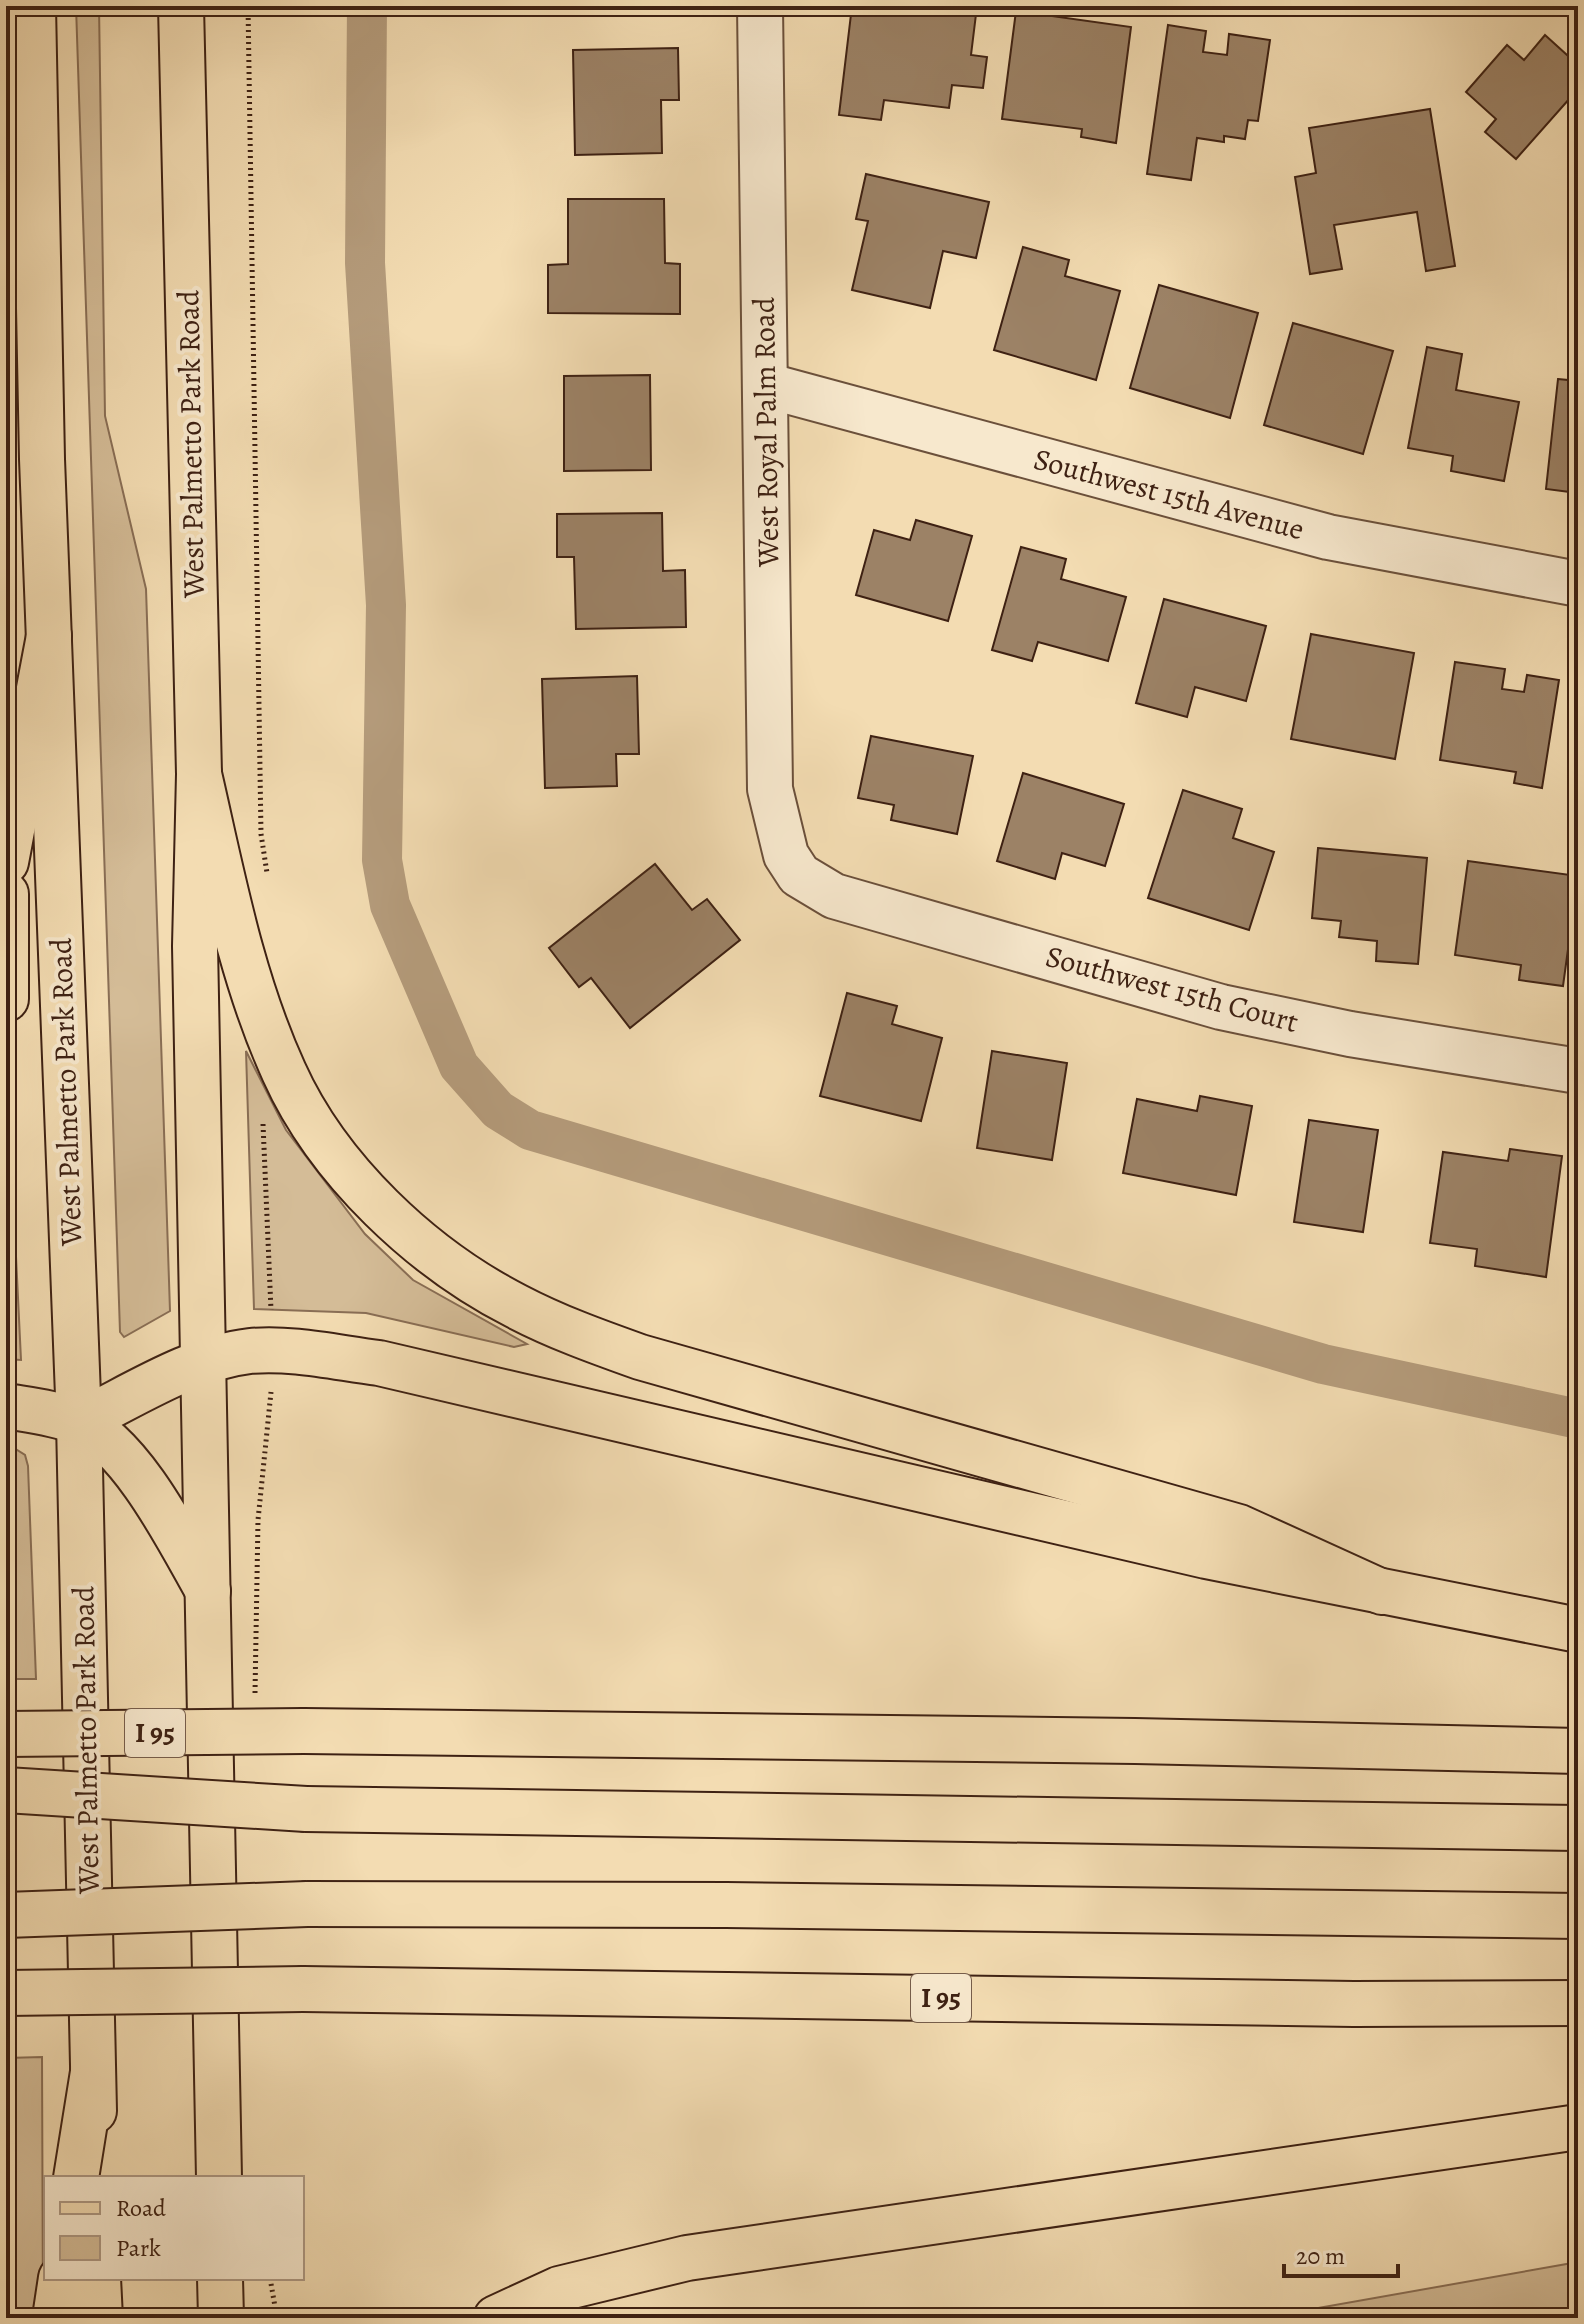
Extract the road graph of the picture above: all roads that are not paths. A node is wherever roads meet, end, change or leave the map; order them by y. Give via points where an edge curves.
1 (33, 6) edge
2 (181, 6) edge
3 (760, 6) edge
4 (765, 385) junction
5 (1578, 584) edge
6 (49, 636) junction
7 (199, 774) junction
8 (786, 855) joint
9 (6, 862) edge
10 (6, 894) edge
11 (6, 999) edge
12 (1578, 1071) edge
13 (204, 1362) junction
14 (6, 1406) edge
15 (79, 1422) junction
16 (208, 1591) junction
17 (1382, 1592) junction
18 (1578, 1630) edge
19 (6, 1734) edge
20 (1578, 1751) edge
21 (6, 1790) edge
22 (306, 1809) junction
23 (6, 1812) edge
24 (1578, 1828) edge
25 (6, 1915) edge
26 (1578, 1916) edge
27 (6, 1993) edge
28 (1578, 2003) edge
29 (93, 2072) junction
30 (1578, 2127) edge
31 (76, 2176) edge
32 (96, 2176) edge
33 (219, 2176) edge
34 (61, 2280) edge
35 (98, 2280) edge
36 (220, 2280) edge
37 (55, 2318) edge
38 (100, 2318) edge
39 (221, 2318) edge
40 (496, 2318) edge

1 - 6 main road, West Palmetto Park Road
2 - 7 main road, West Palmetto Park Road
3 - 4 street, West Royal Palm Road
4 - 5 street, Southwest 15th Avenue via 1328,537
4 - 8 street, West Royal Palm Road via 770,789
6 - 9 main road
6 - 15 main road, West Palmetto Park Road
7 - 13 main road, West Palmetto Park Road via 195,946
7 - 17 main road via 242,958 285,1075 315,1126 367,1191 476,1284 551,1324 640,1357 1239,1527
8 - 12 street, Southwest 15th Court via 799,875 834,896 1221,1007
10 - 11 main road
13 - 15 main road
13 - 16 main road, West Palmetto Park Road
13 - 17 main road via 271,1350 379,1363 837,1472
14 - 15 main road
15 - 16 main road via 105,1441 140,1480
15 - 29 main road, West Palmetto Park Road
16 - 33 main road, West Palmetto Park Road
17 - 18 main road
19 - 20 main road, I 95, bridge via 304,1731
21 - 22 main road, bridge
22 - 23 main road, bridge
22 - 24 main road
25 - 26 main road, bridge via 307,1904
27 - 28 main road, I 95, bridge via 303,1989
29 - 31 main road
29 - 32 main road, West Palmetto Park Road
30 - 40 main road via 641,2266 559,2289
34 - 37 main road
35 - 38 main road
36 - 39 main road

